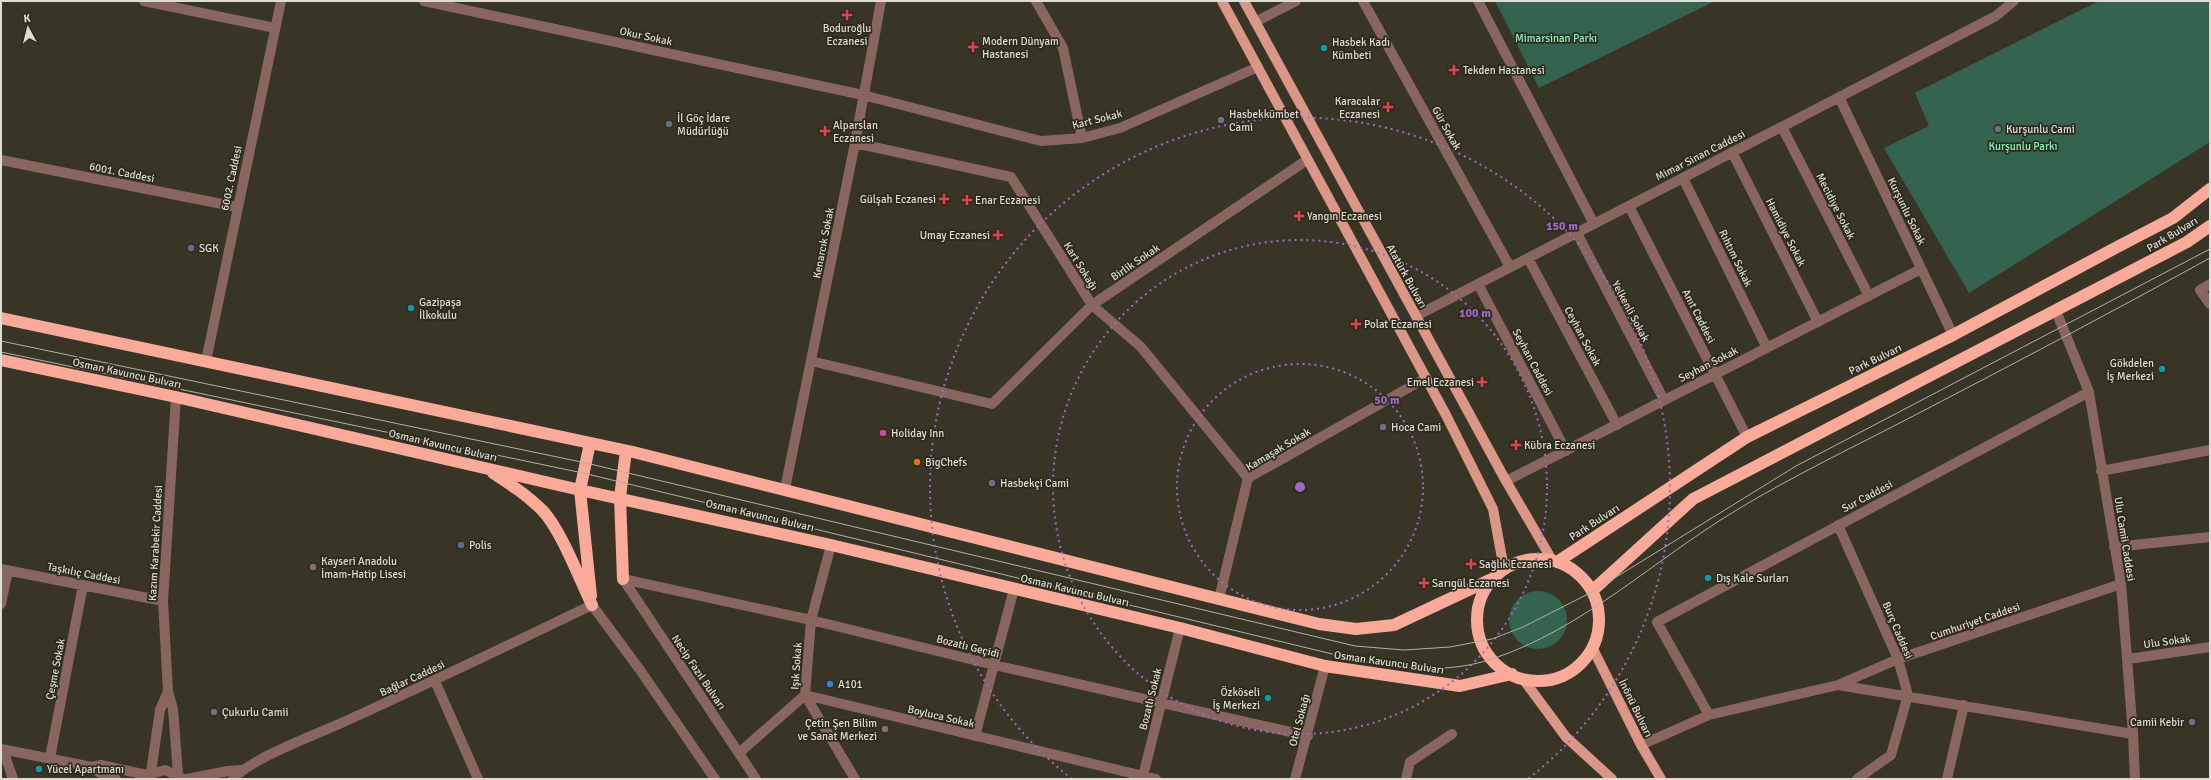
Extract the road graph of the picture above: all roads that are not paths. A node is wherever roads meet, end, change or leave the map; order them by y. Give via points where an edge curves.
1 (144, 1) edge
2 (281, 1) edge
3 (424, 1) edge
4 (881, 1) edge
5 (1036, 1) edge
6 (1222, 1) edge
7 (1244, 1) edge
8 (1296, 1) edge
9 (1363, 1) edge
10 (1478, 1) edge
11 (2014, 1) edge
12 (1255, 22) junction
13 (276, 28) junction
14 (1258, 67) junction
15 (864, 95) junction
16 (1839, 97) junction
17 (1782, 126) junction
18 (1082, 138) junction
19 (855, 143) junction
20 (1732, 152) junction
21 (1, 160) edge
22 (1307, 160) junction
23 (1683, 178) junction
24 (2210, 190) edge
25 (1629, 206) junction
26 (237, 207) junction
27 (1594, 224) junction
28 (2210, 226) edge
29 (1577, 232) junction
30 (1528, 258) junction
31 (1510, 267) junction
32 (1921, 269) junction
33 (1478, 284) junction
34 (2210, 284) edge
35 (1868, 296) junction
36 (2210, 304) edge
37 (1092, 305) junction
38 (2056, 311) junction
39 (1416, 316) junction
40 (1, 318) edge
41 (1818, 322) junction
42 (1953, 335) junction
43 (1767, 348) junction
44 (1, 360) edge
45 (206, 361) junction
46 (811, 361) junction
47 (1715, 374) junction
48 (1426, 378) junction
49 (2089, 392) junction
50 (176, 397) junction
51 (1664, 400) junction
52 (1617, 425) junction
53 (1747, 437) junction
54 (590, 443) junction
55 (2210, 450) edge
56 (626, 451) junction
57 (1566, 451) junction
58 (486, 468) junction
59 (2101, 471) junction
60 (1248, 478) junction
61 (1506, 481) junction
62 (785, 489) junction
63 (580, 490) junction
64 (620, 497) junction
65 (1838, 525) junction
66 (2210, 537) edge
67 (831, 545) junction
68 (2114, 547) junction
69 (1555, 561) junction
70 (4, 569) edge
71 (1504, 570) junction
72 (1494, 578) junction
73 (623, 579) junction
74 (2121, 584) junction
75 (83, 585) junction
76 (1014, 589) junction
77 (1592, 591) junction
78 (1219, 599) junction
79 (163, 601) junction
80 (1, 604) edge
81 (592, 605) junction
82 (811, 620) junction
83 (1180, 628) junction
84 (1592, 647) junction
85 (2210, 647) edge
86 (1898, 659) junction
87 (2128, 659) junction
88 (994, 665) junction
89 (1325, 666) junction
90 (1512, 674) junction
91 (1524, 678) junction
92 (435, 681) junction
93 (1838, 685) junction
94 (168, 691) junction
95 (805, 695) junction
96 (1908, 695) junction
97 (1162, 702) junction
98 (1964, 705) junction
99 (1709, 714) junction
100 (1452, 734) dead end
101 (2133, 734) junction
102 (975, 736) junction
103 (1308, 736) junction
104 (1641, 746) junction
105 (2, 749) edge
106 (739, 753) junction
107 (50, 758) junction
108 (92, 767) junction
109 (241, 770) junction
110 (147, 775) edge
111 (1144, 776) junction
112 (183, 777) edge
113 (13, 779) edge
114 (116, 779) edge
115 (233, 779) edge
116 (478, 779) edge
117 (716, 779) edge
118 (756, 779) edge
119 (854, 779) edge
120 (1156, 779) edge
121 (1295, 779) edge
122 (1406, 779) edge
123 (1612, 779) edge
124 (1661, 779) edge
125 (1857, 779) edge
126 (1947, 779) edge
127 (2135, 779) edge

1 - 13 street
2 - 13 street, 6002. Caddesi
3 - 15 street, Okur Sokak
4 - 15 street, Kenarcık Sokak
5 - 18 street via 1063,48
6 - 14 main road
7 - 12 main road, Atatürk Bulvarı
8 - 12 street
9 - 31 street, Gür Sokak
10 - 27 street
11 - 16 street, Mimar Sinan Caddesi via 1996,16
12 - 39 main road, Atatürk Bulvarı
13 - 26 street, 6002. Caddesi
14 - 18 street, Kart Sokak via 1126,125
14 - 22 main road
15 - 18 street, Kart Sokak via 1041,140
15 - 19 street, Kenarcık Sokak
16 - 17 street, Mimar Sinan Caddesi
16 - 32 street, Kurşunlu Sokak
17 - 20 street, Mimar Sinan Caddesi
17 - 35 street, Mecidiye Sokak
19 - 37 street, Kart Sokağı via 1011,177
19 - 46 street, Kenarcık Sokak
20 - 23 street, Mimar Sinan Caddesi
20 - 41 street, Hamidiye Sokak
21 - 26 street, 6001. Caddesi
22 - 37 street, Birlik Sokak
22 - 48 main road
23 - 25 street, Mimar Sinan Caddesi
23 - 43 street, Rıhtım Sokak
24 - 42 highway, Park Bulvarı via 2173,218
25 - 27 street, Mimar Sinan Caddesi
25 - 47 street, Anıt Caddesi
26 - 45 street, 6002. Caddesi
27 - 29 street, Mimar Sinan Caddesi
28 - 38 highway, Park Bulvarı via 2187,242
29 - 30 street, Mimar Sinan Caddesi
29 - 51 street, Yelkenli Sokak
30 - 31 street, Mimar Sinan Caddesi
30 - 52 street, Ceyhan Sokak
31 - 33 street, Mimar Sinan Caddesi
32 - 35 street, Seyhan Sokak
32 - 42 street, Kurşunlu Sokak
33 - 39 street, Mimar Sinan Caddesi
33 - 57 street, Seyhan Caddesi
34 - 36 street via 2200,290
35 - 41 street, Seyhan Sokak
37 - 46 street, Birlik Sokak via 992,404
37 - 60 street, Kart Sokağı via 1140,347
38 - 49 street, Ulu Camii Caddesi
38 - 77 highway, Park Bulvarı via 1693,499
39 - 61 main road, Atatürk Bulvarı
40 - 45 highway
41 - 43 street, Seyhan Sokak
42 - 53 highway, Park Bulvarı
43 - 47 street, Seyhan Sokak
44 - 50 highway, Osman Kavuncu Bulvarı
45 - 54 highway
46 - 62 street, Kenarcık Sokak
47 - 51 street, Seyhan Sokak
47 - 53 street, Anıt Caddesi
48 - 60 street, Kamaşak Sokak
48 - 71 main road via 1493,509
49 - 59 street, Ulu Camii Caddesi
49 - 65 street, Sur Caddesi
50 - 58 highway, Osman Kavuncu Bulvarı
50 - 79 street, Kazım Karabekir Caddesi
51 - 52 street, Seyhan Sokak
52 - 57 street, Seyhan Sokak
53 - 69 highway, Park Bulvarı
54 - 56 highway
54 - 63 highway
55 - 59 street
56 - 62 highway
56 - 64 highway
57 - 61 street, Seyhan Sokak
58 - 63 highway, Osman Kavuncu Bulvarı
58 - 81 highway via 521,491 543,511 558,535
59 - 68 street, Ulu Camii Caddesi
60 - 78 street, Kamaşak Sokak
61 - 69 main road, Atatürk Bulvarı
62 - 78 highway
63 - 64 highway, Osman Kavuncu Bulvarı
63 - 81 highway
64 - 67 highway, Osman Kavuncu Bulvarı
64 - 73 highway
65 - 86 street, Burç Caddesi
65 - 99 street, Sur Caddesi via 1657,622
66 - 68 street
67 - 76 highway, Osman Kavuncu Bulvarı
67 - 82 street, Işık Sokak
68 - 74 street, Ulu Camii Caddesi
69 - 71 highway via 1527,560
69 - 77 highway via 1575,571
70 - 75 street, Taşkılıç Caddesi
70 - 80 street
71 - 72 highway
72 - 78 highway via 1394,625 1356,629 1319,624
72 - 90 highway via 1480,599 1477,624 1484,649 1501,668
73 - 82 street, Bozatlı Geçidi
73 - 106 street, Necip Fazıl Bulvarı
74 - 86 street, Cumhuriyet Caddesi
74 - 87 street, Ulu Camii Caddesi
75 - 79 street, Taşkılıç Caddesi
75 - 107 street, Çeşme Sokak
76 - 83 highway, Osman Kavuncu Bulvarı
76 - 88 street
77 - 84 highway via 1599,615
79 - 94 street, Kazım Karabekir Caddesi
81 - 92 street, Bağlar Caddesi
81 - 117 street
82 - 88 street, Bozatlı Geçidi
82 - 95 street, Işık Sokak
83 - 89 highway, Osman Kavuncu Bulvarı
83 - 97 street, Bozatlı Sokak
84 - 91 highway via 1582,661 1561,676 1536,680
84 - 104 main road, İnönü Bulvarı
85 - 87 street, Ulu Sokak
86 - 93 street, Cumhuriyet Caddesi
86 - 96 street, Burç Caddesi
87 - 101 street, Ulu Camii Caddesi
88 - 97 street, Bozatlı Geçidi
88 - 102 street
89 - 90 highway, Osman Kavuncu Bulvarı via 1460,686
89 - 103 street, Otel Sokağı
90 - 91 highway
91 - 123 main road via 1566,737
92 - 109 street, Bağlar Caddesi
92 - 116 street
93 - 96 street
93 - 99 street
94 - 110 street, Kazım Karabekir Caddesi via 160,710
94 - 112 street, Kazım Karabekir Caddesi
95 - 102 street, Boyluca Sokak
95 - 106 street
95 - 119 street, Işık Sokak
96 - 98 street
96 - 125 street via 1891,755
97 - 103 street, Bozatlı Geçidi
97 - 111 street, Bozatlı Sokak
98 - 101 street
98 - 126 street
99 - 104 street
100 - 122 street via 1410,762
101 - 127 street, Ulu Camii Caddesi
102 - 111 street, Boyluca Sokak
103 - 121 street, Otel Sokağı
104 - 124 main road, İnönü Bulvarı
105 - 107 street
105 - 113 street
106 - 118 street, Necip Fazıl Bulvarı
107 - 108 street
108 - 110 street via 101,765
108 - 114 street
109 - 112 street, Bağlar Caddesi
109 - 115 street, Bağlar Caddesi
110 - 112 street via 165,770
111 - 120 street, Boyluca Sokak

